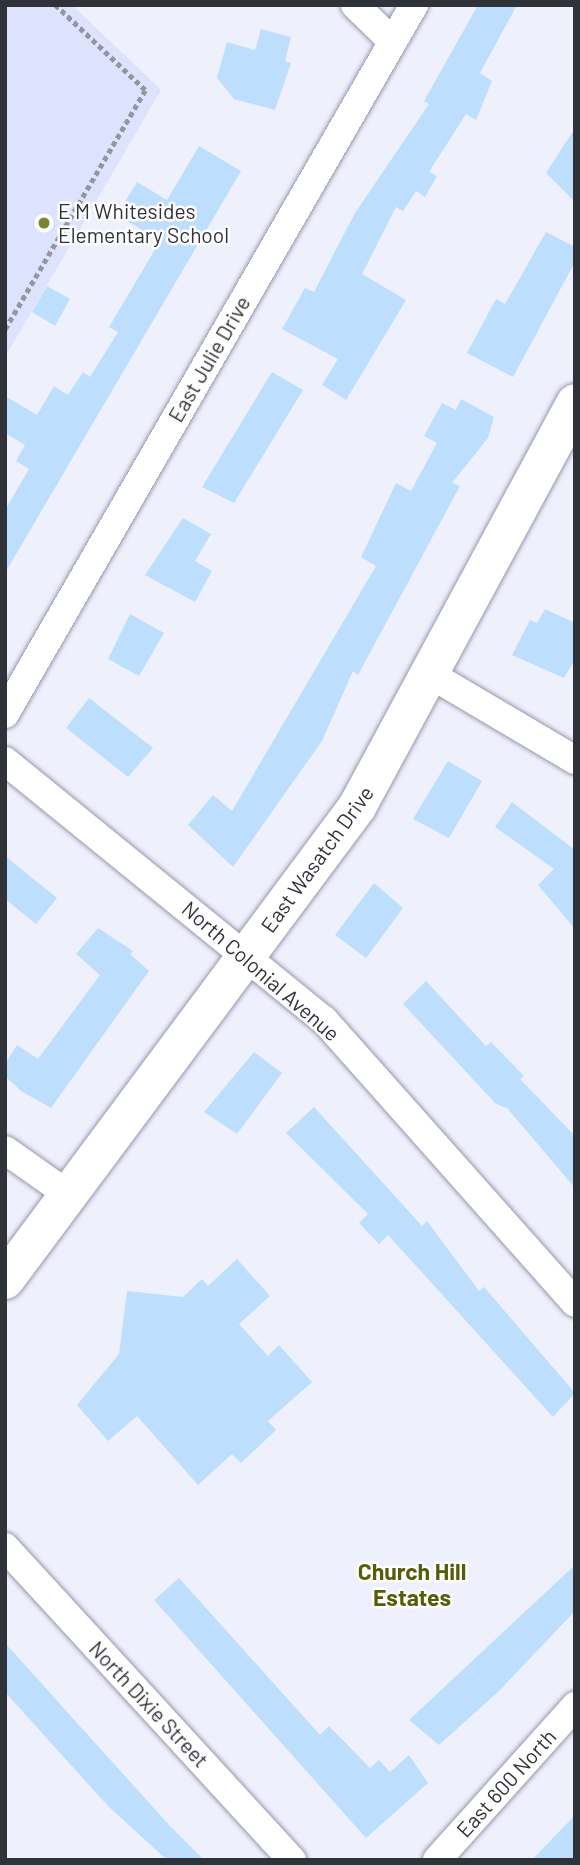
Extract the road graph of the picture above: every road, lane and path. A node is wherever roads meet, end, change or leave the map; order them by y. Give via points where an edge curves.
1 (55, 5) edge
2 (355, 5) edge
3 (414, 5) edge
4 (392, 41) junction
5 (5, 329) edge
6 (575, 403) edge
7 (433, 676) junction
8 (5, 714) edge
9 (575, 760) edge
10 (5, 761) edge
11 (248, 954) junction
12 (5, 1150) edge
13 (69, 1195) junction
14 (5, 1280) edge
15 (575, 1303) edge
16 (5, 1547) edge
17 (575, 1706) edge
18 (292, 1860) edge
19 (437, 1860) edge

1 - 5 path via 145,90
2 - 4 street
3 - 4 street, East Julie Drive
4 - 8 street, East Julie Drive
6 - 7 street, East Wasatch Drive
7 - 9 street
7 - 11 street, East Wasatch Drive via 357,807
10 - 11 street, North Colonial Avenue
11 - 13 street, East Wasatch Drive
11 - 15 street, North Colonial Avenue via 324,1020
12 - 13 street
13 - 14 street, East Wasatch Drive
16 - 18 street, North Dixie Street
17 - 19 street, East 600 North

